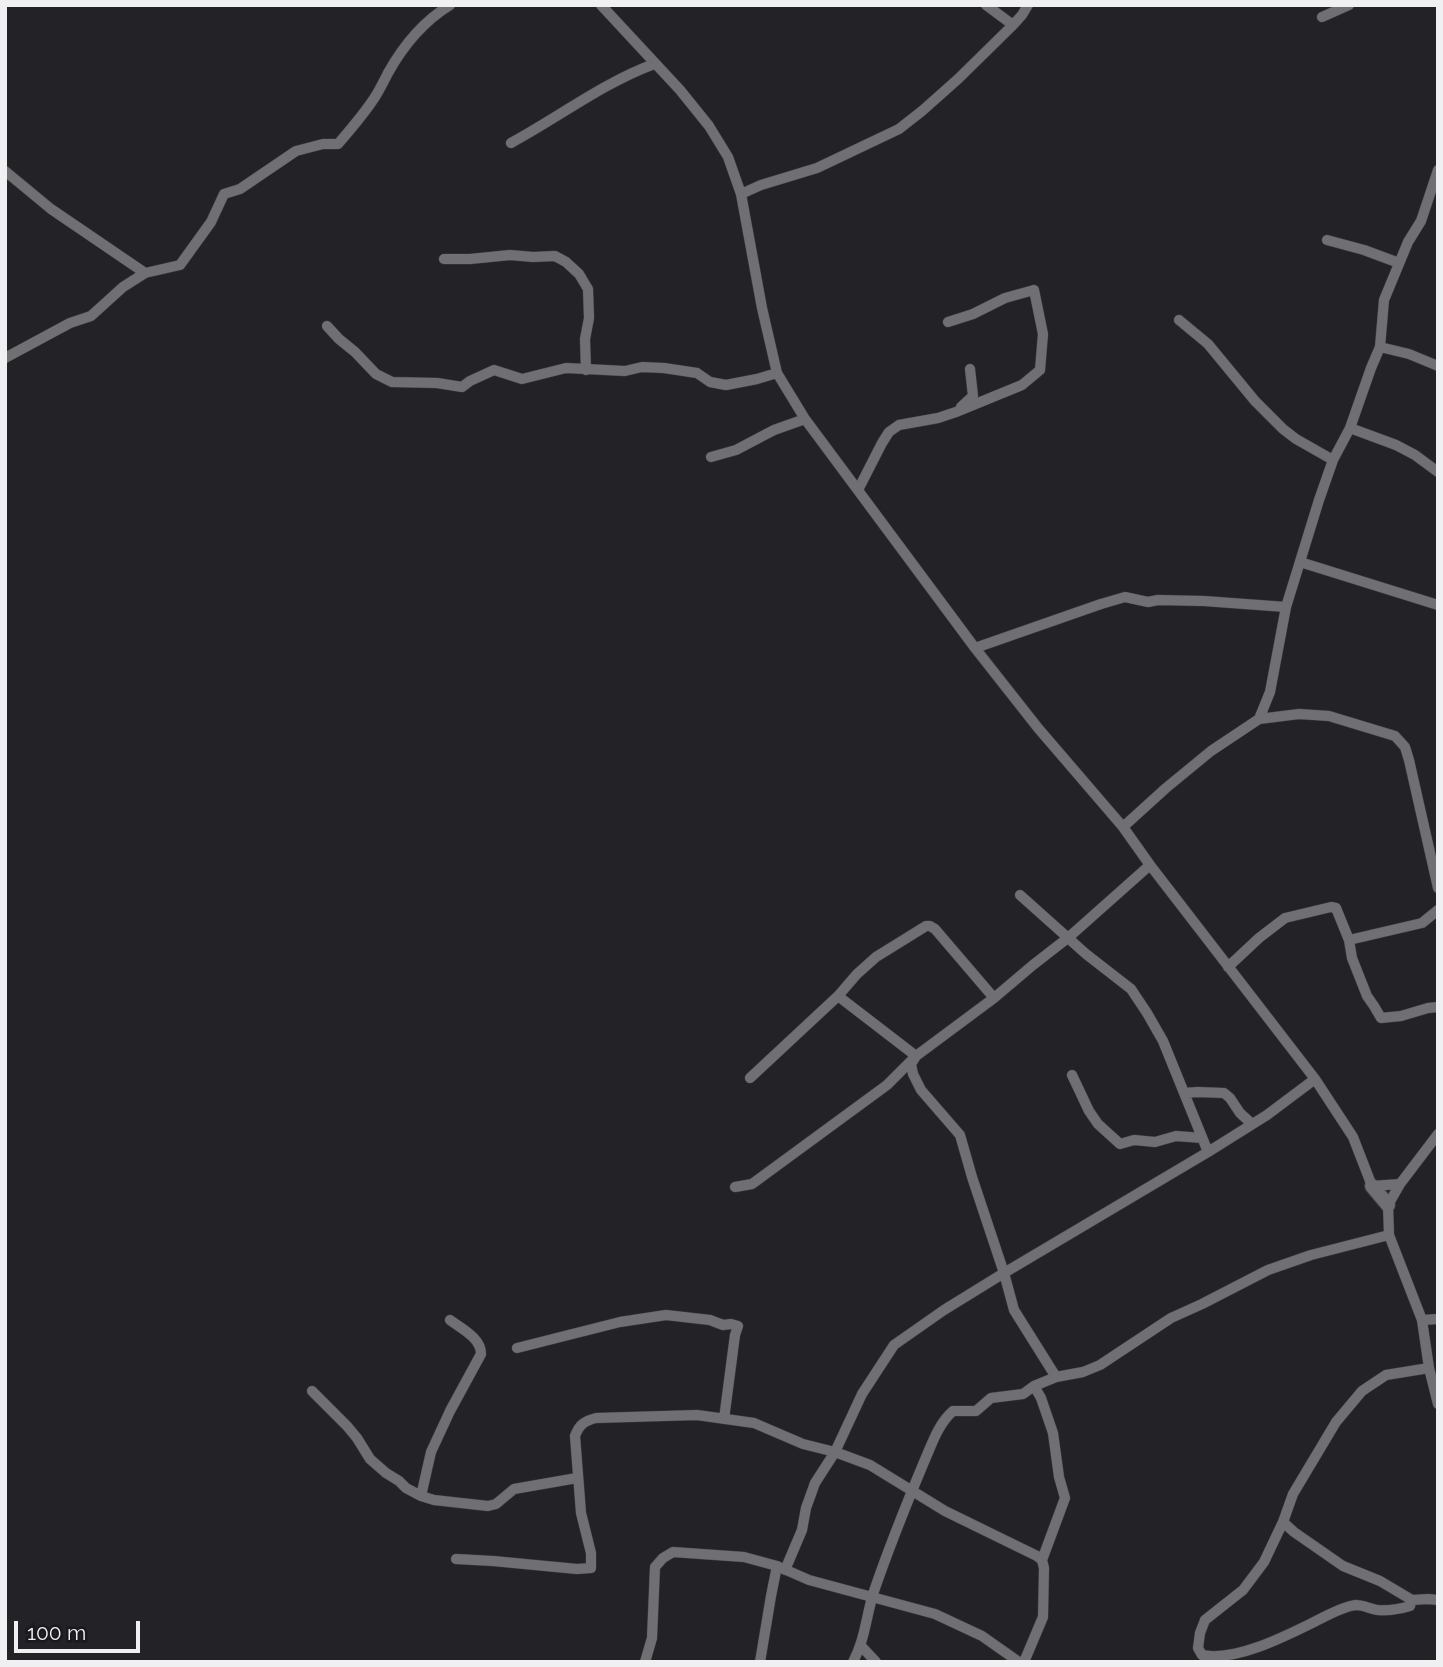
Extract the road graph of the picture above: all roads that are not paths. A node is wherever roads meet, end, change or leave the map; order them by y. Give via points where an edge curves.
1 (450, 5) edge
2 (601, 5) edge
3 (986, 5) edge
4 (1028, 5) edge
5 (1349, 5) edge
6 (1322, 17) dead end
7 (1013, 25) junction
8 (654, 64) junction
9 (511, 143) dead end
10 (1438, 170) edge
11 (5, 171) edge
12 (741, 194) junction
13 (1327, 240) dead end
14 (443, 259) dead end
15 (1399, 263) junction
16 (145, 273) junction
17 (1179, 320) dead end
18 (948, 322) dead end
19 (327, 326) dead end
20 (1380, 347) junction
21 (5, 358) edge
22 (1438, 366) edge
23 (970, 369) dead end
24 (586, 370) junction
25 (777, 373) junction
26 (956, 412) junction
27 (805, 419) junction
28 (1350, 428) junction
29 (711, 457) dead end
30 (1333, 460) junction
31 (1438, 472) edge
32 (858, 490) junction
33 (1300, 562) junction
34 (1438, 605) edge
35 (1286, 607) junction
36 (975, 648) junction
37 (1259, 719) junction
38 (1122, 827) junction
39 (1150, 865) junction
40 (1438, 888) edge
41 (1020, 895) dead end
42 (1438, 910) edge
43 (1069, 937) junction
44 (1349, 940) junction
45 (1228, 967) junction
46 (838, 996) junction
47 (994, 998) junction
48 (1438, 1007) edge
49 (916, 1056) junction
50 (1072, 1075) dead end
51 (750, 1078) dead end
52 (1178, 1079) junction
53 (1315, 1079) junction
54 (1198, 1092) junction
55 (1184, 1093) junction
56 (1252, 1124) junction
57 (1438, 1134) edge
58 (1202, 1138) junction
59 (1208, 1152) junction
60 (1400, 1184) junction
61 (1372, 1186) junction
62 (735, 1187) dead end
63 (1388, 1205) junction
64 (1389, 1235) junction
65 (1004, 1273) junction
66 (1438, 1319) edge
67 (450, 1320) dead end
68 (1422, 1320) junction
69 (517, 1348) dead end
70 (1429, 1368) junction
71 (1056, 1377) junction
72 (1034, 1387) junction
73 (312, 1391) dead end
74 (1437, 1400) edge
75 (724, 1419) junction
76 (835, 1452) junction
77 (577, 1478) junction
78 (912, 1492) junction
79 (421, 1496) junction
80 (1283, 1522) junction
81 (456, 1559) dead end
82 (1042, 1560) junction
83 (781, 1568) junction
84 (873, 1597) junction
85 (1412, 1600) junction
86 (1438, 1600) edge
87 (862, 1646) junction
88 (1229, 1658) edge
89 (645, 1662) edge
90 (760, 1662) edge
91 (853, 1662) edge
92 (876, 1662) edge
93 (1021, 1662) edge

1 - 16 street via 414,35 364,113 338,144 296,151 240,190 224,194 211,222 180,265
2 - 8 street
3 - 7 street
4 - 7 street
5 - 6 street
7 - 12 street via 899,129 817,168
8 - 9 street via 581,99
8 - 12 street via 709,126 728,157
10 - 15 street via 1421,221
11 - 16 street via 51,209
12 - 25 street
13 - 15 street
14 - 24 street via 555,256 566,262 588,289
15 - 20 street via 1384,300
16 - 21 street via 91,316
17 - 30 street via 1208,344 1283,429
18 - 26 street via 1034,290 1043,334 1040,370 1022,385
19 - 24 street via 376,374 392,382 462,387 494,370 522,379 566,368
20 - 22 street
20 - 28 street
23 - 26 street via 973,396
24 - 25 street via 664,368 697,373 726,385
25 - 27 street
26 - 32 street via 898,425 889,432
27 - 29 street
27 - 32 street
28 - 30 street
28 - 31 street via 1396,445
30 - 33 street
32 - 36 street
33 - 34 street
33 - 35 street
35 - 36 street via 1148,602 1125,597
35 - 37 street via 1270,692
36 - 38 street
37 - 38 street via 1211,751
37 - 40 street via 1329,716 1395,736 1409,760
38 - 39 street
39 - 43 street
39 - 45 street
41 - 43 street
42 - 44 street via 1422,923
43 - 47 street
43 - 52 street via 1131,989 1163,1041
44 - 45 street via 1336,908 1331,907 1285,918
44 - 48 street via 1367,996 1381,1018
45 - 53 street
46 - 47 street via 876,957 930,926
46 - 49 street
46 - 51 street
47 - 49 street
49 - 62 street via 887,1085 752,1184
49 - 65 street via 911,1064 921,1090 960,1135
50 - 58 street via 1098,1124 1120,1144 1176,1136
52 - 54 street
52 - 55 street
53 - 56 street
53 - 61 street via 1353,1137
54 - 55 street
54 - 56 street via 1224,1093
55 - 58 street
56 - 59 street
57 - 60 street
58 - 59 street
59 - 65 street
60 - 61 street
60 - 63 street
61 - 63 street
63 - 64 street
64 - 68 street
64 - 71 street via 1268,1270 1171,1318 1101,1365
65 - 71 street via 1014,1310
65 - 76 street via 894,1345 862,1394
66 - 68 street
67 - 79 street via 478,1341 481,1354 432,1452
68 - 70 street
69 - 75 street via 666,1315 738,1326
70 - 74 street
70 - 80 street via 1386,1375 1362,1391 1336,1422 1293,1494
71 - 72 street
72 - 78 street via 1023,1394 991,1398 976,1411 953,1411 946,1417
72 - 82 street via 1053,1433 1065,1498
73 - 79 street via 347,1426 370,1459
75 - 76 street via 754,1423
75 - 77 street via 697,1415 586,1421 575,1436
76 - 78 street via 870,1465
76 - 83 street via 815,1483 802,1530
77 - 79 street via 514,1489 488,1506
77 - 81 street via 591,1568
78 - 82 street
78 - 84 street
80 - 85 street via 1343,1566
80 - 88 street via 1264,1562 1243,1590 1205,1620 1198,1648 1202,1655
82 - 93 street via 1043,1617
83 - 84 street
83 - 89 street via 744,1557 703,1553 673,1552 663,1558 655,1567 652,1638
83 - 90 street via 771,1596
84 - 87 street
84 - 93 street via 935,1614 982,1636
85 - 86 street
85 - 88 street via 1401,1609 1357,1605
87 - 91 street
87 - 92 street

